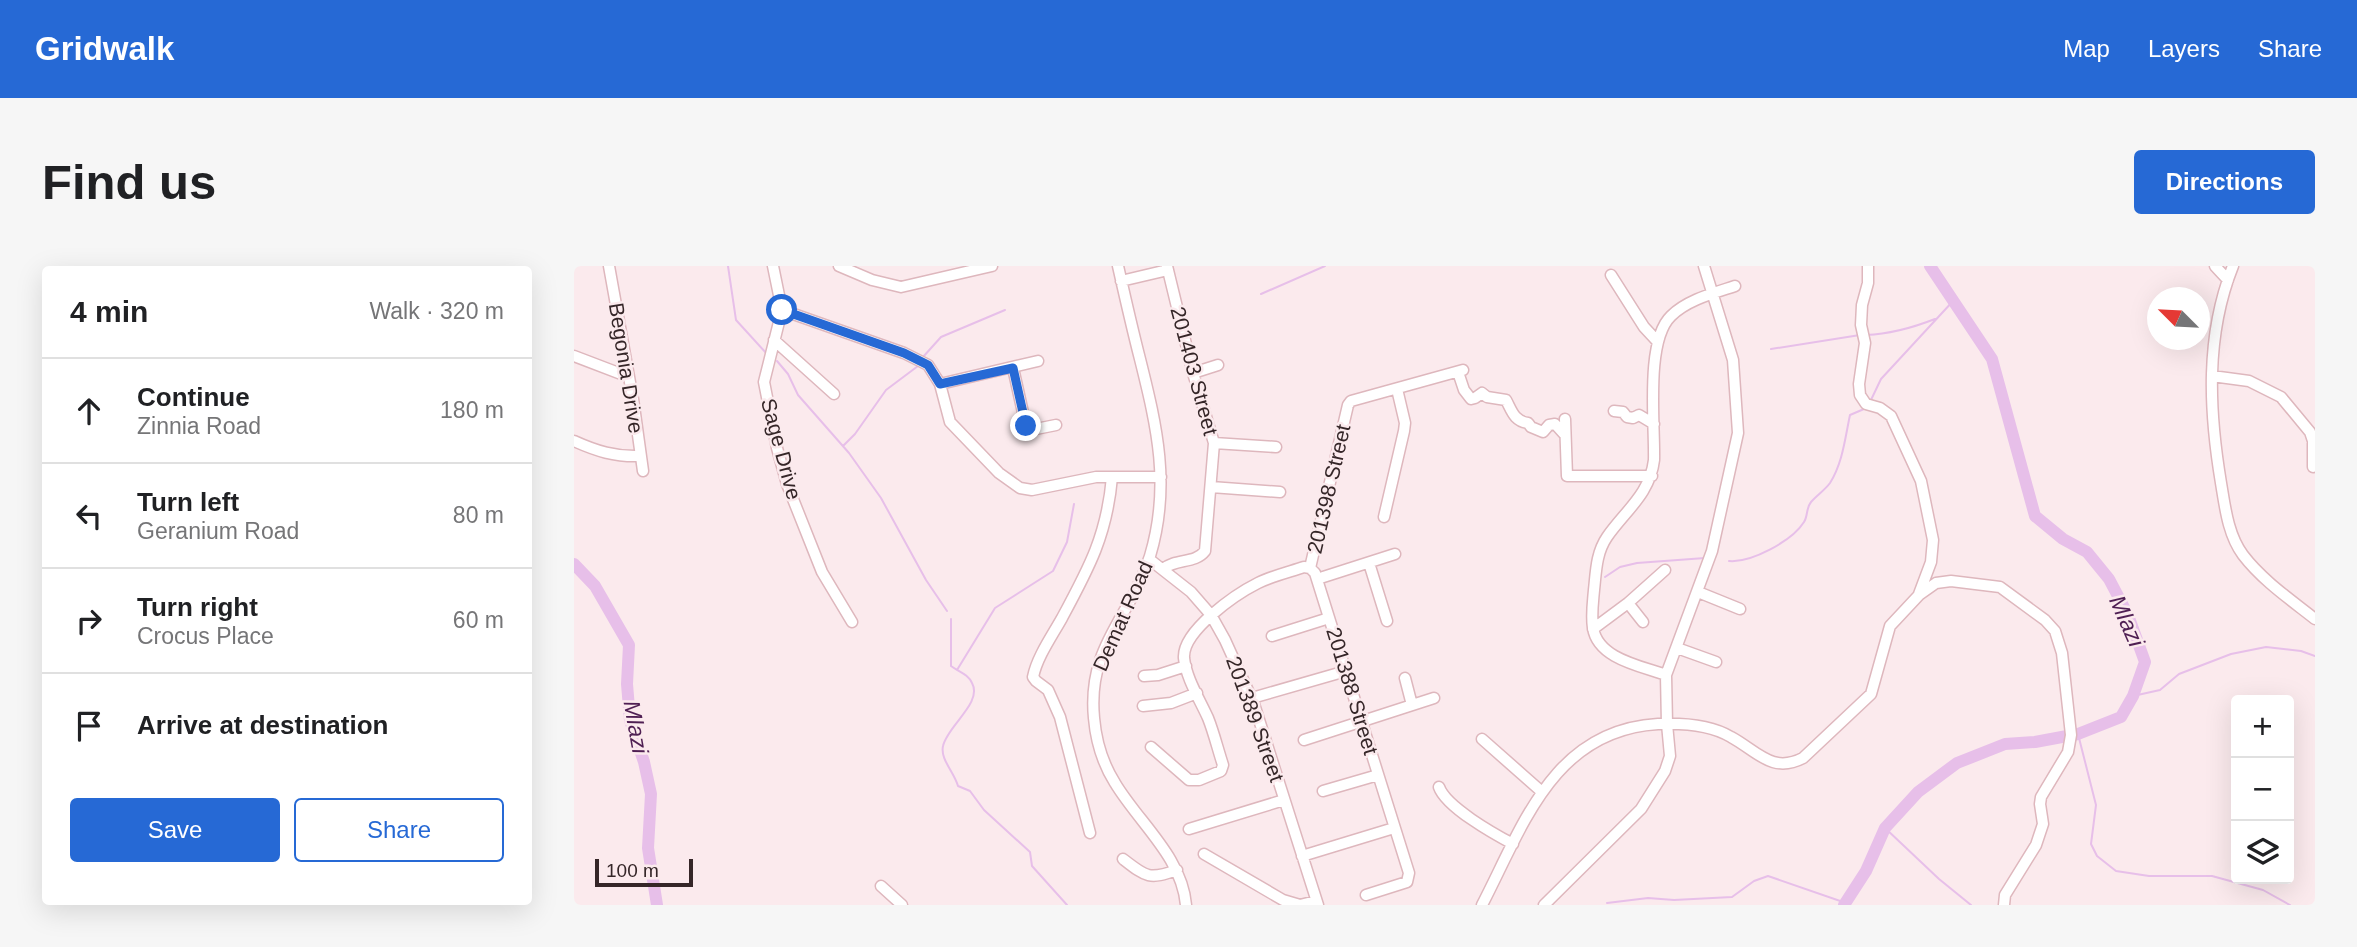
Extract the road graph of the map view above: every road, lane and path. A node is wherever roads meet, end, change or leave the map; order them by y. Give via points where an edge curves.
1 (609, 266) edge
2 (773, 266) edge
3 (839, 266) edge
4 (992, 266) edge
5 (1118, 266) edge
6 (1704, 266) edge
7 (1868, 266) edge
8 (2215, 266) edge
9 (2233, 266) edge
10 (1167, 268) edge
11 (1611, 275) dead end
12 (2228, 280) junction
13 (1121, 281) junction
14 (1735, 286) dead end
15 (1712, 294) junction
16 (782, 310) junction
17 (774, 340) junction
18 (1657, 341) junction
19 (574, 356) edge
20 (1038, 361) dead end
21 (1218, 365) dead end
22 (1013, 368) junction
23 (1193, 373) junction
24 (2212, 376) junction
25 (629, 377) junction
26 (940, 384) junction
27 (1396, 389) junction
28 (834, 394) dead end
29 (1614, 411) dead end
30 (1565, 419) dead end
31 (1654, 424) junction
32 (1056, 425) dead end
33 (1565, 435) junction
34 (574, 441) edge
35 (1214, 443) junction
36 (1276, 447) dead end
37 (640, 456) junction
38 (2313, 467) dead end
39 (643, 471) dead end
40 (1652, 476) junction
41 (1112, 477) junction
42 (1161, 477) junction
43 (1211, 487) junction
44 (1280, 492) dead end
45 (1384, 517) dead end
46 (1395, 554) dead end
47 (1149, 559) junction
48 (1369, 563) junction
49 (1310, 568) junction
50 (1163, 569) junction
51 (1665, 570) dead end
52 (1317, 579) junction
53 (1698, 592) junction
54 (1919, 595) junction
55 (1628, 603) junction
56 (1740, 609) dead end
57 (1211, 615) junction
58 (1329, 618) junction
59 (2315, 619) edge
60 (1387, 621) dead end
61 (852, 622) dead end
62 (1643, 622) dead end
63 (1593, 629) junction
64 (1272, 636) dead end
65 (1677, 648) junction
66 (1716, 662) dead end
67 (1186, 666) junction
68 (1346, 670) junction
69 (1666, 675) junction
70 (1143, 676) dead end
71 (1405, 678) dead end
72 (1197, 694) junction
73 (1252, 698) junction
74 (1434, 698) dead end
75 (1412, 705) junction
76 (1143, 706) dead end
77 (1362, 722) junction
78 (1667, 724) junction
79 (1482, 738) dead end
80 (1304, 740) dead end
81 (1151, 747) dead end
82 (1378, 775) junction
83 (1439, 787) dead end
84 (1322, 791) dead end
85 (1542, 792) junction
86 (1284, 800) junction
87 (1394, 828) junction
88 (1189, 829) dead end
89 (1090, 833) dead end
90 (1513, 844) junction
91 (1204, 854) dead end
92 (1302, 856) junction
93 (1123, 859) dead end
94 (1177, 870) junction
95 (881, 886) dead end
96 (1366, 895) dead end
97 (1317, 903) edge
98 (902, 905) edge
99 (1186, 905) edge
100 (1482, 905) edge
101 (1544, 905) edge
102 (2004, 905) edge

1 - 25 street, Begonia Drive
2 - 16 street, Sage Drive
3 - 4 street via 901,287
5 - 13 street, Demat Road
6 - 15 street
7 - 54 street via 1862,305 1865,343 1860,395 1866,404 1891,416 1922,481 1933,540
8 - 12 street
9 - 12 street
10 - 13 street, 201403 Street
10 - 23 street, 201403 Street
11 - 18 street
12 - 24 street via 2214,342
13 - 42 street, Demat Road via 1156,426
14 - 15 street
15 - 18 street via 1669,317
15 - 53 street via 1733,360 1738,433 1712,551
16 - 17 street, Sage Drive
16 - 26 street via 904,353 928,365
17 - 28 street
17 - 61 street, Sage Drive via 764,382 787,484 822,572
18 - 31 street
19 - 25 street
20 - 22 street
21 - 23 street
22 - 26 street
22 - 32 street via 1026,426
23 - 35 street, 201403 Street
24 - 38 street via 2249,381 2281,397 2310,432
24 - 59 street via 2212,425 2235,540 2261,574
25 - 37 street, Begonia Drive
26 - 41 street via 950,422 1016,486 1032,490
27 - 33 street, 201398 Street via 1461,371 1464,390 1471,399 1482,393 1506,400 1521,422 1543,432 1555,424
27 - 45 street via 1405,424
27 - 49 street, 201398 Street via 1348,405
29 - 31 street via 1633,418 1639,415
30 - 33 street
31 - 40 street
33 - 40 street via 1567,476
34 - 37 street via 602,453
35 - 36 street
35 - 43 street, 201403 Street
37 - 39 street, Begonia Drive
40 - 63 street via 1601,546
41 - 42 street
41 - 89 street via 1096,552 1034,677 1048,690 1060,717
42 - 47 street, Demat Road
43 - 44 street
43 - 50 street, 201403 Street via 1205,551 1200,557 1176,561
46 - 48 street
47 - 50 street, 201389 Street
47 - 94 street, Demat Road via 1101,656 1094,717 1112,777
48 - 52 street
48 - 60 street
49 - 52 street, 201388 Street
49 - 57 street via 1256,584
50 - 57 street, 201389 Street
51 - 55 street
52 - 58 street, 201388 Street
53 - 56 street
53 - 65 street
54 - 78 street via 1890,626 1871,694 1803,758 1777,764 1717,730
54 - 102 street via 1938,582 2000,587 2045,620 2059,641 2069,705 2068,752 2041,797 2041,832 2005,894
55 - 62 street
55 - 63 street
57 - 67 street via 1189,638
57 - 73 street, 201389 Street
58 - 64 street
58 - 68 street, 201388 Street
63 - 69 street via 1610,653
65 - 66 street
65 - 69 street
67 - 70 street
67 - 72 street
68 - 73 street
68 - 77 street, 201388 Street
69 - 78 street
71 - 75 street
72 - 76 street
72 - 81 street via 1223,765 1221,772 1189,780
73 - 86 street, 201389 Street
74 - 75 street
75 - 77 street
77 - 80 street
77 - 82 street, 201388 Street
78 - 85 street via 1636,726 1594,742 1564,764
78 - 101 street via 1670,756 1644,805
79 - 85 street
82 - 84 street
82 - 87 street, 201388 Street
83 - 90 street via 1443,796 1482,827
85 - 90 street
86 - 88 street
86 - 92 street, 201389 Street
87 - 92 street
87 - 96 street, 201388 Street via 1408,881
90 - 100 street
91 - 97 street via 1283,900
92 - 97 street, 201389 Street
93 - 94 street via 1149,877
94 - 99 street, Demat Road
95 - 98 street

